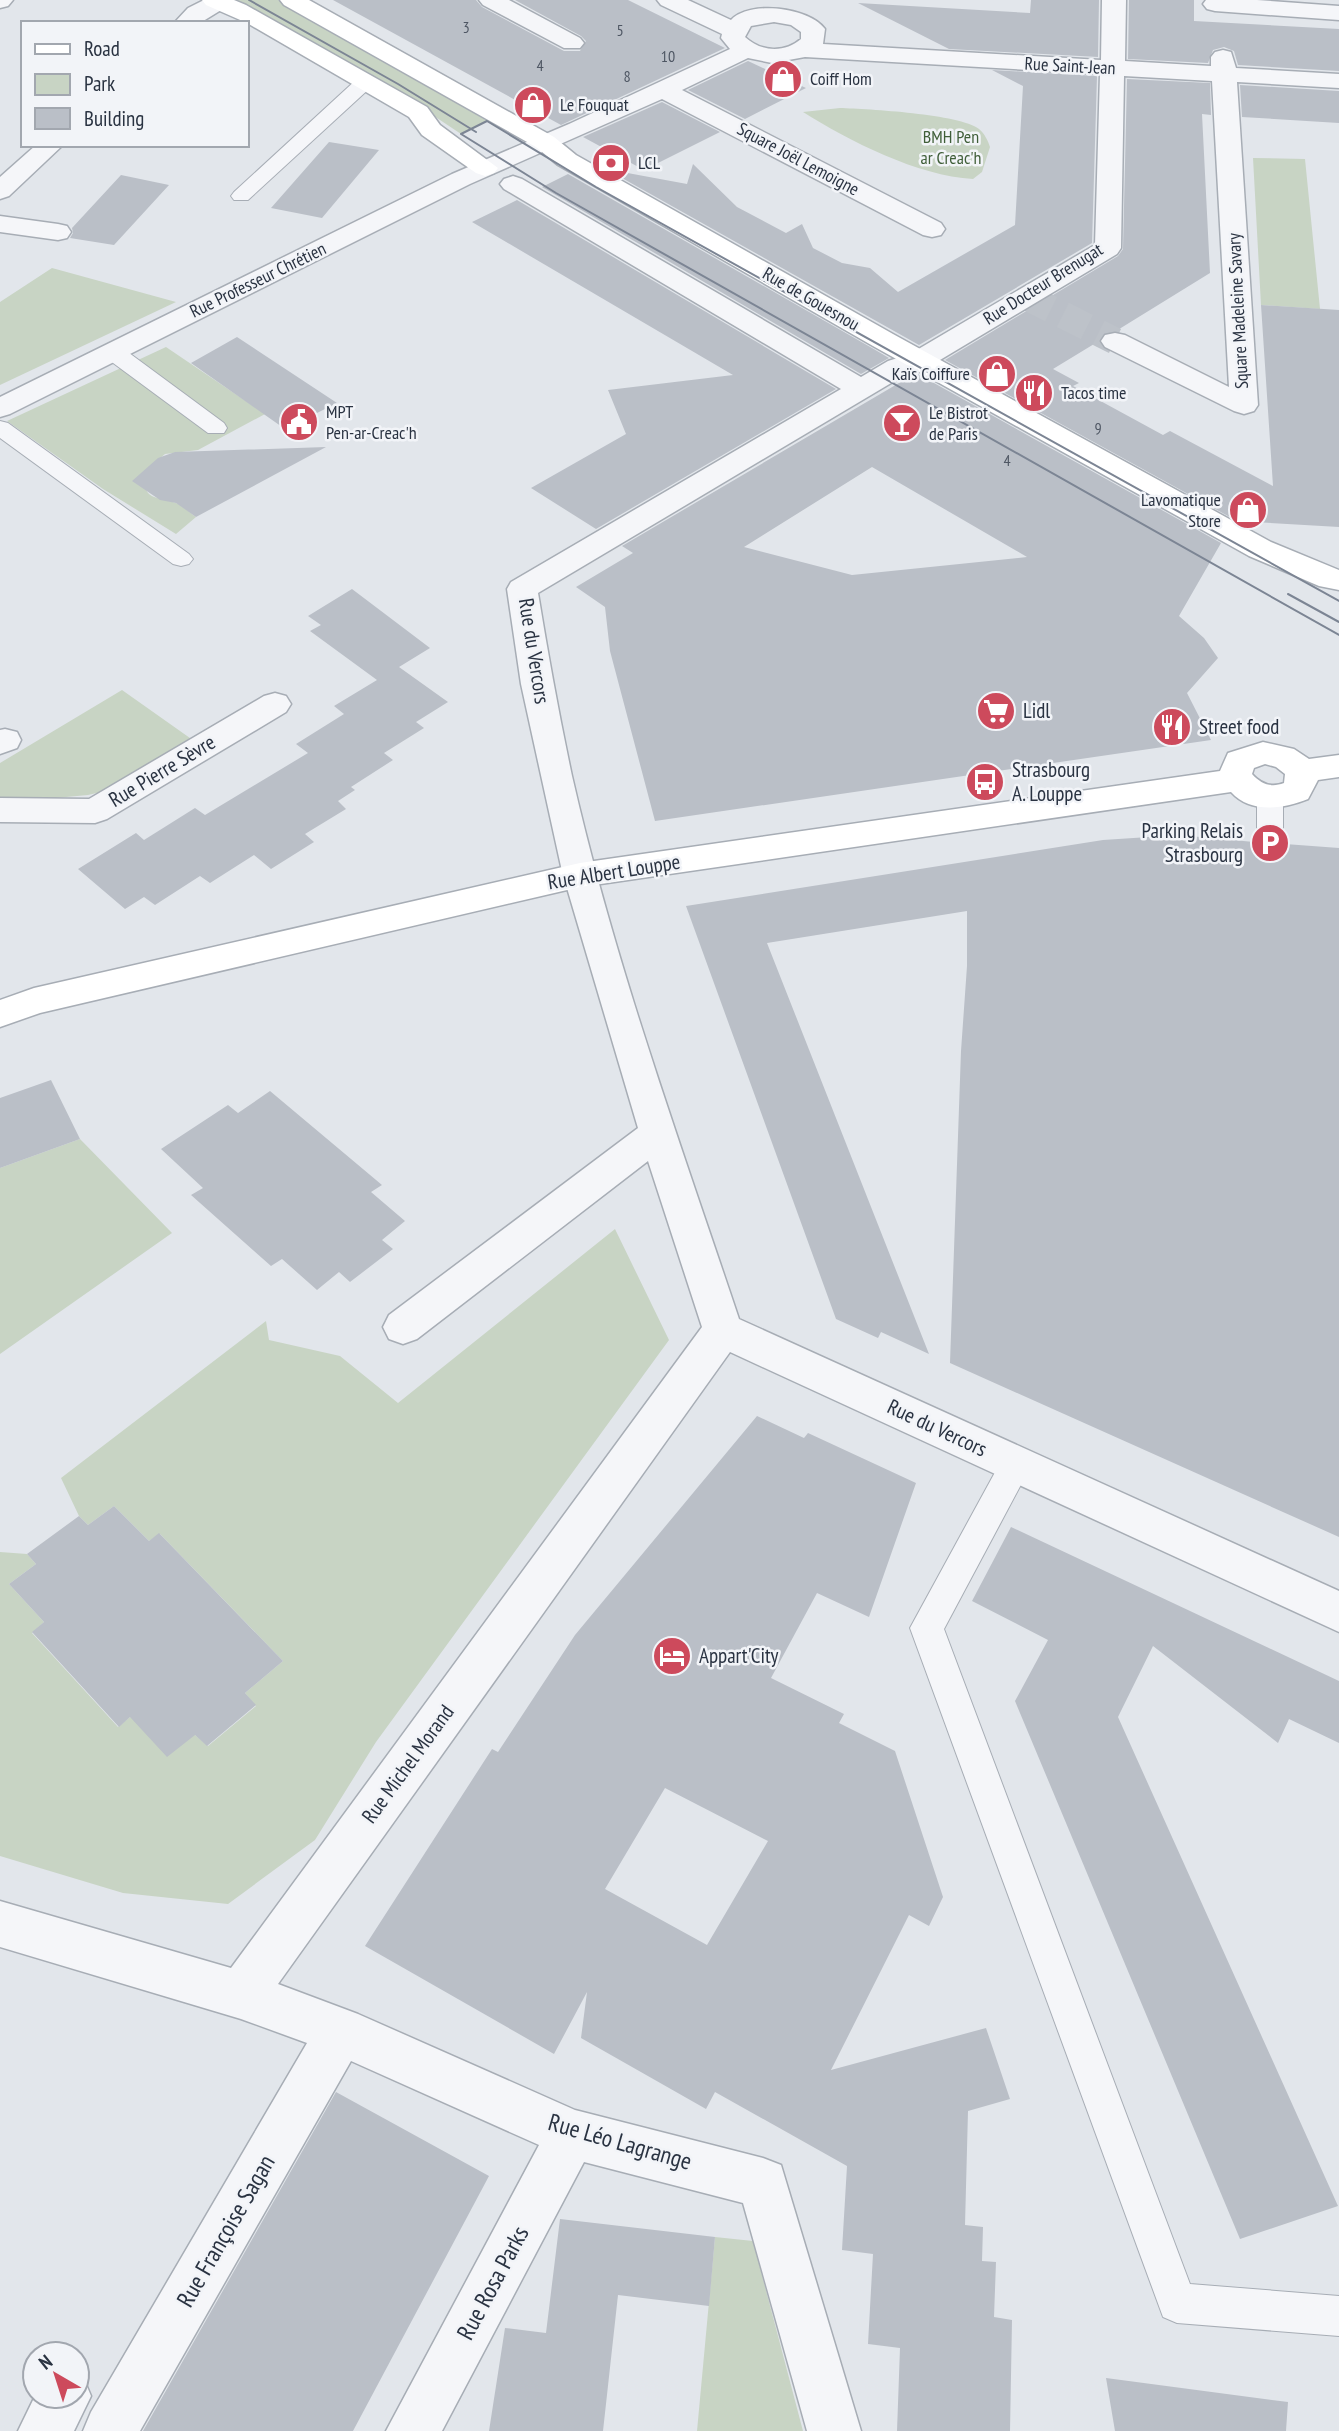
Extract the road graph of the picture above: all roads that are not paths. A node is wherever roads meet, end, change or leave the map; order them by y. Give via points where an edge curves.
1 (292, 0) edge
2 (491, 0) edge
3 (669, 0) edge
4 (716, 0) edge
5 (1114, 0) edge
6 (216, 1) edge
7 (1215, 4) dead end
8 (1339, 13) edge
9 (188, 21) edge
10 (757, 23) edge
11 (808, 43) junction
12 (572, 44) dead end
13 (1114, 60) junction
14 (1339, 64) edge
15 (1223, 66) junction
16 (1339, 81) edge
17 (363, 83) junction
18 (664, 90) junction
19 (545, 142) junction
20 (49, 147) edge
21 (485, 168) junction
22 (513, 184) dead end
23 (0, 191) edge
24 (241, 196) dead end
25 (0, 224) edge
26 (932, 229) dead end
27 (58, 232) dead end
28 (1115, 341) tunnel mouth
29 (113, 352) junction
30 (909, 364) junction
31 (862, 388) junction
32 (0, 408) edge
33 (0, 428) edge
34 (216, 428) dead end
35 (181, 559) dead end
36 (1339, 580) edge
37 (275, 705) dead end
38 (1339, 766) edge
39 (1300, 772) junction
40 (1238, 780) junction
41 (1270, 797) junction
42 (0, 810) edge
43 (1270, 843) dead end
44 (579, 875) junction
45 (0, 1014) edge
46 (659, 1133) junction
47 (403, 1326) dead end
48 (723, 1330) junction
49 (1016, 1464) junction
50 (1339, 1612) edge
51 (0, 1924) edge
52 (241, 1995) junction
53 (341, 2031) junction
54 (572, 2134) junction
55 (1339, 2316) edge
56 (57, 2410) edge
57 (45, 2431) edge
58 (110, 2431) edge
59 (413, 2431) edge
60 (834, 2431) edge

1 - 19 street, Rue de Gouesnou
2 - 12 street
3 - 10 street
4 - 10 street
5 - 13 street, Rue Docteur Brenugat
6 - 9 street
6 - 17 street
7 - 8 street
10 - 11 street via 807,23
10 - 11 street, Rue Saint-Jean via 768,55
10 - 18 street, Rue Professeur Chrétien
11 - 13 street, Rue Saint-Jean
13 - 15 street, Rue Saint-Jean
13 - 30 street, Rue Docteur Brenugat via 1108,248
14 - 15 street, Rue Saint-Jean
15 - 16 street, Rue Saint-Jean
15 - 28 street, Square Madeleine Savary via 1244,405
17 - 21 street via 418,112 431,130
17 - 24 lane
18 - 19 street, Rue Professeur Chrétien
18 - 26 street, Square Joël Lemoigne
19 - 21 street, Rue Professeur Chrétien
19 - 30 street, Rue de Gouesnou via 567,160
20 - 23 street
21 - 29 street, Rue Professeur Chrétien
22 - 31 street
25 - 27 street
29 - 32 street, Rue Professeur Chrétien
29 - 34 lane
30 - 31 street, Rue du Vercors
30 - 36 street, Rue de Gouesnou via 1260,548
31 - 44 street, Rue du Vercors via 522,589 532,660
33 - 35 lane
37 - 42 street, Rue Pierre Sèvre via 95,811
38 - 39 street
39 - 40 street via 1290,760 1263,753 1240,761
39 - 41 street via 1303,779 1296,791
40 - 41 street via 1251,792
40 - 44 street, Rue Albert Louppe
41 - 43 lane
44 - 45 street, Rue Albert Louppe via 34,1001
44 - 46 street, Rue du Vercors
46 - 47 street
46 - 48 street, Rue du Vercors
48 - 49 street, Rue du Vercors
48 - 52 street, Rue Michel Morand
49 - 50 street, Rue du Vercors
49 - 55 lane via 928,1628 1177,2303
51 - 52 street
52 - 53 street, Rue Léo Lagrange
53 - 54 street, Rue Léo Lagrange
53 - 58 street, Rue Françoise Sagan
54 - 59 street, Rue Rosa Parks
54 - 60 street, Rue Léo Lagrange via 763,2183
56 - 57 street

